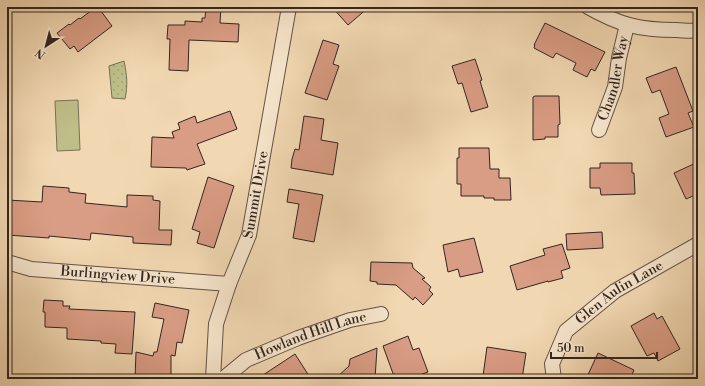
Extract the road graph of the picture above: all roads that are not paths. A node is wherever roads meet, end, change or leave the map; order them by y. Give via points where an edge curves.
1 (289, 7) edge
2 (588, 7) edge
3 (627, 26) junction
4 (697, 32) edge
5 (599, 130) dead end
6 (698, 244) edge
7 (7, 262) edge
8 (229, 284) junction
9 (381, 314) dead end
10 (213, 379) edge
11 (223, 379) edge
12 (554, 379) edge

1 - 8 street, Summit Drive via 249,235
2 - 3 street
3 - 4 street
3 - 5 street, Chandler Way via 615,87
6 - 12 street, Glen Aulin Lane via 615,291 566,331 552,364
7 - 8 street, Burlingview Drive via 31,269
8 - 10 street, Summit Drive via 216,324
9 - 11 street, Howland Hill Lane via 350,320 298,338 246,360

